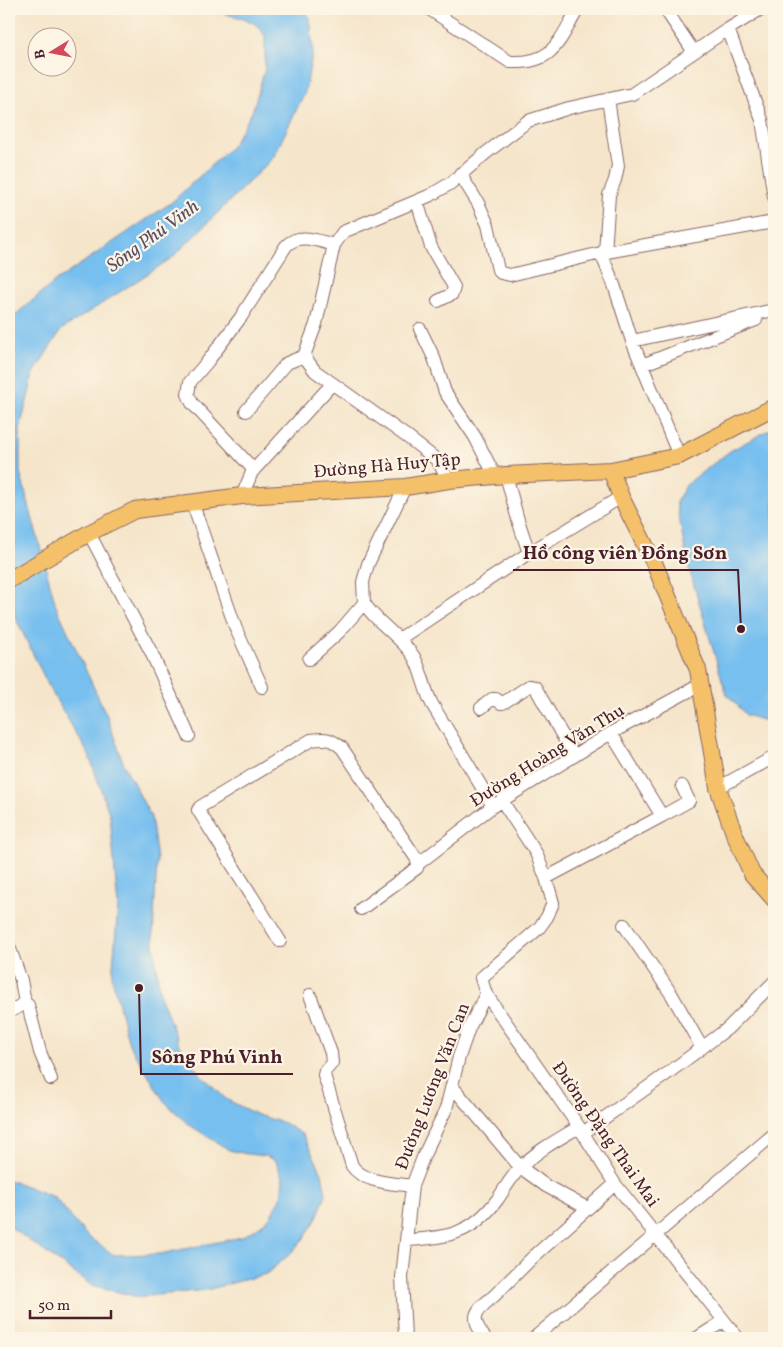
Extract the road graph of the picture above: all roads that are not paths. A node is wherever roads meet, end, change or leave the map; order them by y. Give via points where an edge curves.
1 (429, 9) edge
2 (578, 9) edge
3 (665, 9) edge
4 (753, 11) edge
5 (728, 29) junction
6 (694, 52) junction
7 (608, 99) junction
8 (460, 174) junction
9 (774, 197) edge
10 (417, 201) junction
11 (774, 222) edge
12 (334, 245) junction
13 (603, 252) junction
14 (438, 301) dead end
15 (774, 312) edge
16 (420, 329) dead end
17 (632, 341) junction
18 (304, 356) junction
19 (642, 365) junction
20 (332, 384) junction
21 (774, 407) edge
22 (246, 411) dead end
23 (679, 456) junction
24 (254, 470) junction
25 (611, 470) junction
26 (501, 476) junction
27 (449, 480) junction
28 (405, 487) junction
29 (242, 496) junction
30 (621, 497) junction
31 (192, 502) junction
32 (89, 533) junction
33 (529, 553) junction
34 (9, 580) edge
35 (364, 603) junction
36 (399, 639) junction
37 (309, 659) dead end
38 (700, 685) junction
39 (262, 687) dead end
40 (481, 708) dead end
41 (611, 733) junction
42 (189, 736) dead end
43 (574, 756) junction
44 (774, 757) edge
45 (682, 786) dead end
46 (718, 788) junction
47 (497, 803) junction
48 (662, 816) junction
49 (418, 864) junction
50 (546, 878) junction
51 (773, 894) edge
52 (361, 909) dead end
53 (624, 925) dead end
54 (280, 941) dead end
55 (9, 946) edge
56 (774, 982) edge
57 (486, 994) junction
58 (310, 995) dead end
59 (25, 1003) junction
60 (9, 1012) edge
61 (702, 1048) junction
62 (51, 1079) dead end
63 (452, 1086) junction
64 (581, 1130) junction
65 (774, 1134) edge
66 (520, 1167) junction
67 (615, 1184) junction
68 (412, 1186) junction
69 (588, 1208) junction
70 (656, 1235) junction
71 (407, 1240) junction
72 (724, 1321) junction
73 (405, 1338) edge
74 (485, 1338) edge
75 (534, 1338) edge
76 (697, 1338) edge
77 (738, 1338) edge

1 - 2 street via 510,62 525,63 543,58 555,49
3 - 6 street
4 - 5 street
5 - 6 street
5 - 9 street via 762,120
6 - 7 street via 632,94
7 - 8 street via 528,121
7 - 13 street via 618,166 609,195
8 - 10 street
8 - 13 street via 488,225 501,273 510,275
10 - 12 street via 343,232
10 - 14 street via 431,247 454,287 452,294
11 - 13 street
12 - 18 street via 316,324
12 - 24 street via 304,238 292,240 241,317 190,382 188,394 192,402
13 - 17 street
15 - 17 street
15 - 19 street
16 - 26 street via 445,392
17 - 19 street
18 - 20 street via 315,371
18 - 22 street via 287,363
19 - 23 street
20 - 24 street
20 - 27 street via 438,460
21 - 23 main road, Đường Hà Huy Tập
23 - 25 main road, Đường Hà Huy Tập
24 - 29 street
25 - 26 main road, Đường Hà Huy Tập
25 - 30 main road
26 - 27 main road, Đường Hà Huy Tập
26 - 33 street
27 - 28 main road, Đường Hà Huy Tập
28 - 29 main road, Đường Hà Huy Tập
28 - 35 street via 368,564 363,582
29 - 31 main road, Đường Hà Huy Tập
30 - 33 street
30 - 38 main road via 655,565 698,670
31 - 32 main road, Đường Hà Huy Tập via 135,510
31 - 39 street via 236,629
32 - 34 main road, Đường Hà Huy Tập
32 - 42 street via 151,652
33 - 36 street
35 - 36 street, Đường Lương Văn Can
35 - 37 street
36 - 47 street, Đường Lương Văn Can via 413,656 432,704
38 - 41 street, Đường Hoàng Văn Thụ
38 - 46 main road
40 - 43 street via 492,698 501,703 529,686 535,687
41 - 43 street, Đường Hoàng Văn Thụ
41 - 48 street
43 - 47 street, Đường Hoàng Văn Thụ
44 - 46 street
45 - 48 street via 688,801
46 - 51 main road via 752,874
47 - 49 street, Đường Hoàng Văn Thụ
47 - 50 street, Đường Lương Văn Can via 536,853
48 - 50 street
49 - 52 street, Đường Hoàng Văn Thụ via 417,868
49 - 54 street via 342,748 326,738 299,746 198,810
50 - 57 street, Đường Lương Văn Can via 553,903 547,917 539,928 481,978
53 - 61 street via 672,995
55 - 59 street
56 - 61 street via 727,1029
57 - 63 street, Đường Lương Văn Can via 469,1028
57 - 64 street, Đường Đặng Thai Mai
58 - 68 street via 331,1053 332,1063 324,1075 352,1166 362,1176
59 - 60 street
59 - 62 street
61 - 64 street
63 - 66 street
63 - 68 street, Đường Lương Văn Can via 446,1109
64 - 66 street via 536,1153
64 - 67 street, Đường Đặng Thai Mai
65 - 70 street
66 - 69 street via 546,1186
66 - 71 street via 490,1208 465,1230 442,1237
67 - 69 street
67 - 70 street, Đường Đặng Thai Mai
68 - 71 street, Đường Lương Văn Can
69 - 74 street via 481,1306 475,1321
70 - 72 street, Đường Đặng Thai Mai
70 - 75 street
71 - 73 street, Đường Lương Văn Can via 402,1277
72 - 76 street
72 - 77 street, Đường Đặng Thai Mai

